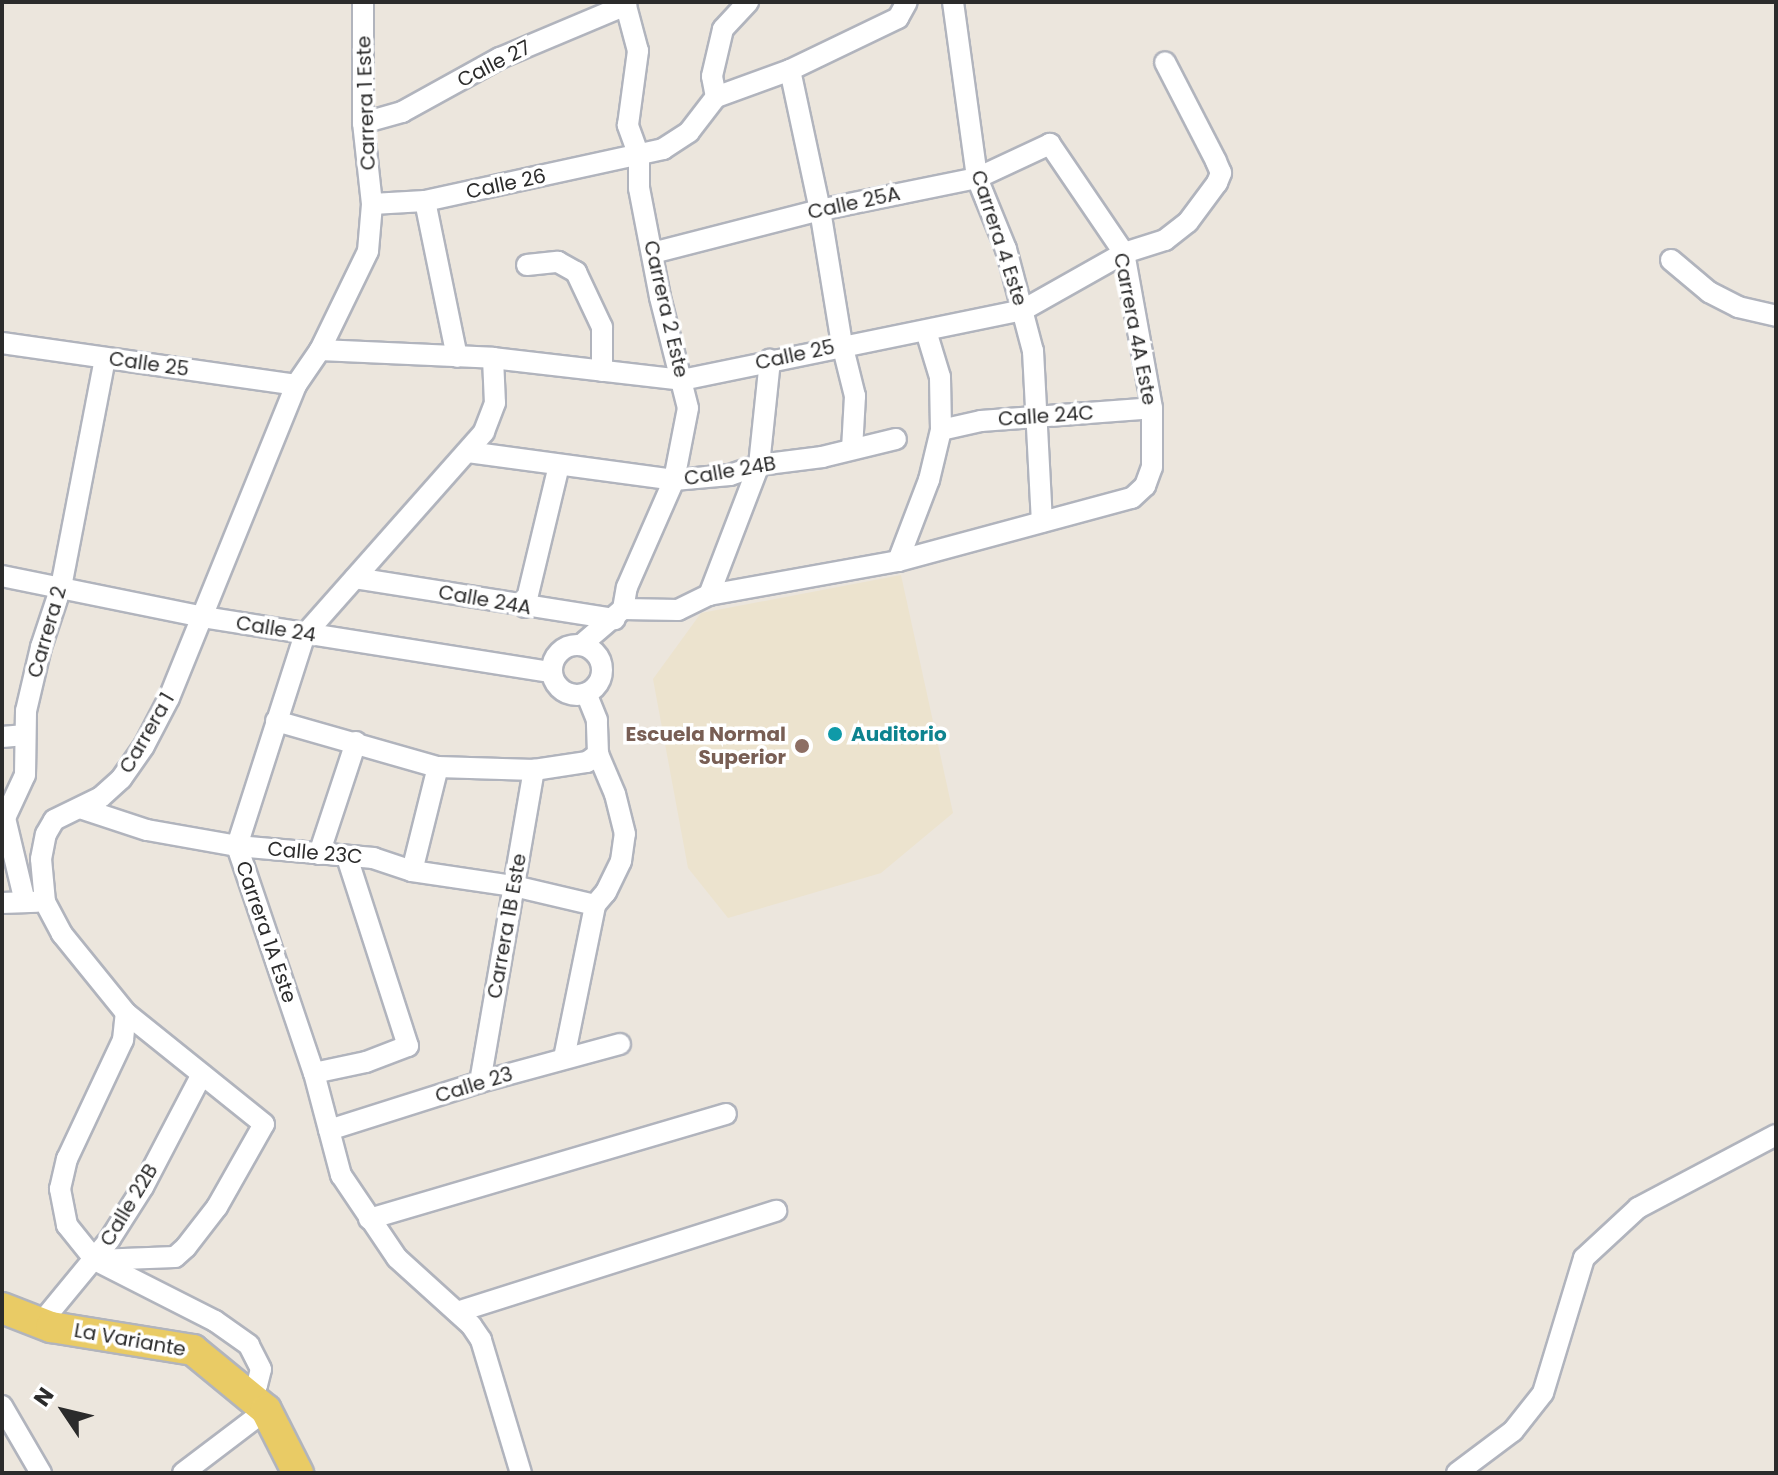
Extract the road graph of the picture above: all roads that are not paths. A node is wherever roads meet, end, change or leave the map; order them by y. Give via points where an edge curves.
1 (363, 2) edge
2 (748, 2) edge
3 (907, 2) edge
4 (953, 2) edge
5 (626, 3) edge
6 (1165, 62) dead end
7 (790, 70) junction
8 (716, 97) junction
9 (363, 123) junction
10 (1050, 144) joint
11 (639, 156) junction
12 (977, 178) junction
13 (425, 201) junction
14 (372, 204) junction
15 (820, 210) junction
16 (653, 253) junction
17 (1124, 253) junction
18 (1671, 260) dead end
19 (527, 265) dead end
20 (1023, 310) junction
21 (1776, 316) edge
22 (926, 331) junction
23 (2, 343) edge
24 (842, 344) junction
25 (320, 350) junction
26 (457, 357) junction
27 (105, 358) junction
28 (493, 358) junction
29 (770, 360) junction
30 (602, 371) junction
31 (682, 380) junction
32 (296, 385) junction
33 (1152, 408) junction
34 (1038, 416) junction
35 (941, 430) junction
36 (896, 439) dead end
37 (852, 449) junction
38 (468, 452) junction
39 (559, 465) junction
40 (759, 465) junction
41 (674, 480) junction
42 (1145, 486) joint
43 (1042, 522) junction
44 (898, 561) junction
45 (2, 576) edge
46 (355, 578) junction
47 (61, 587) junction
48 (709, 595) junction
49 (525, 607) junction
50 (619, 614) junction
51 (203, 617) junction
52 (305, 634) junction
53 (581, 645) junction
54 (551, 672) junction
55 (587, 695) junction
56 (276, 721) junction
57 (25, 735) junction
58 (2, 737) edge
59 (356, 742) junction
60 (598, 754) junction
61 (438, 767) junction
62 (534, 770) junction
63 (83, 809) junction
64 (4, 818) edge
65 (237, 846) junction
66 (319, 854) junction
67 (347, 857) junction
68 (412, 871) junction
69 (514, 886) junction
70 (35, 902) junction
71 (2, 903) edge
72 (595, 905) junction
73 (126, 1013) junction
74 (620, 1044) dead end
75 (564, 1058) junction
76 (314, 1073) junction
77 (202, 1074) junction
78 (480, 1082) junction
79 (726, 1114) dead end
80 (329, 1130) junction
81 (1776, 1135) edge
82 (776, 1211) dead end
83 (369, 1219) junction
84 (95, 1260) junction
85 (2, 1308) edge
86 (457, 1312) junction
87 (40, 1324) junction
88 (258, 1402) junction
89 (2, 1406) edge
90 (41, 1473) edge
91 (183, 1473) edge
92 (298, 1473) edge
93 (521, 1473) edge
94 (1457, 1473) edge

1 - 9 street, Carrera 1 Este
2 - 8 street via 723,29 712,76
3 - 7 street via 898,18
4 - 12 street, Carrera 4 Este
5 - 9 street, Calle 27 via 500,58 402,112
5 - 11 street, Carrera 2 Este via 638,51 628,125
6 - 17 street, Calle 25 via 1221,173 1188,222 1151,246
7 - 8 street
7 - 15 street
8 - 11 street, Calle 26 via 689,132 663,149
9 - 14 street, Carrera 1 Este
10 - 12 street, Calle 25A
10 - 17 street, Carrera 4A Este
11 - 13 street, Calle 26
11 - 16 street, Carrera 2 Este via 639,188
12 - 15 street, Calle 25A
12 - 20 street, Carrera 4 Este via 1006,249
13 - 14 street, Calle 26
13 - 26 street
14 - 25 street, Carrera 1 via 368,251
15 - 16 street, Calle 25A
15 - 24 street
16 - 31 street, Carrera 2 Este
17 - 20 street, Calle 25
17 - 33 street, Carrera 4A Este
18 - 21 street via 1718,297
19 - 30 street via 558,262 576,272 602,327
20 - 22 street, Calle 25
20 - 34 street, Carrera 4 Este via 1033,351
22 - 24 street, Calle 25
22 - 35 street via 940,377
23 - 27 street, Calle 25
24 - 29 street, Calle 25
24 - 37 street via 855,396
25 - 26 street, Calle 25
25 - 32 street, Carrera 1
26 - 28 street, Calle 25
27 - 32 street, Calle 25
27 - 47 street, Carrera 2
28 - 30 street, Calle 25
28 - 38 street, Carrera 1A Este via 495,403 484,432
29 - 31 street, Calle 25
29 - 40 street
30 - 31 street, Calle 25
31 - 41 street, Carrera 2 Este via 688,408
32 - 51 street, Carrera 1
33 - 34 street, Calle 24C
33 - 42 street, Carrera 4A Este via 1152,467
34 - 35 street, Calle 24C
34 - 43 street, Carrera 4 Este
35 - 44 street via 929,480
36 - 37 street, Calle 24B
37 - 40 street, Calle 24B
38 - 39 street, Calle 24B
38 - 46 street, Carrera 1A Este
39 - 41 street, Calle 24B
39 - 49 street
40 - 41 street, Calle 24B via 730,475
40 - 48 street
41 - 50 street, Carrera 2 Este
42 - 43 street, Calle 24A via 1132,498
43 - 44 street, Calle 24A
44 - 48 street, Calle 24A
45 - 47 street, Calle 24
46 - 49 street, Calle 24A
46 - 52 street, Carrera 1A Este
47 - 51 street, Calle 24
47 - 57 street, Carrera 2 via 41,647
48 - 50 street, Calle 24A via 678,610
49 - 50 street, Calle 24A
50 - 53 street
51 - 52 street, Calle 24
51 - 63 street, Carrera 1 via 144,746 121,779
52 - 54 street, Calle 24
52 - 56 street, Carrera 1A Este
53 - 54 street via 566,647 555,657
53 - 55 street via 594,651 602,671
54 - 55 street via 558,686
55 - 60 street via 597,720
56 - 59 street
56 - 65 street, Carrera 1A Este
57 - 58 street
57 - 64 street, Carrera 2 via 25,775
59 - 61 street
59 - 66 street
60 - 62 street via 587,762
60 - 72 street via 625,834 621,861
61 - 62 street
61 - 68 street
62 - 69 street, Carrera 1B Este
63 - 65 street, Calle 23C via 147,830
63 - 70 street, Carrera 1 via 54,820 46,834
64 - 70 street, Carrera 2
65 - 66 street, Calle 23C
65 - 76 street, Carrera 1A Este
66 - 67 street, Calle 23C
67 - 68 street, Calle 23C via 373,858
67 - 76 street via 408,1046
68 - 69 street, Calle 23C
69 - 72 street, Calle 23C
69 - 78 street, Carrera 1B Este
70 - 71 street
70 - 73 street, Carrera 1
72 - 75 street
73 - 77 street
73 - 84 street via 123,1040 67,1159 60,1189 67,1225
74 - 75 street, Calle 23
75 - 78 street, Calle 23
76 - 80 street, Carrera 1A Este
77 - 84 street, Calle 22B via 143,1187
77 - 84 street via 264,1124 217,1207 175,1257
78 - 80 street, Calle 23
79 - 83 street
80 - 83 street, Carrera 1A Este via 341,1175
81 - 94 street via 1638,1208 1584,1258 1543,1393 1513,1431
82 - 86 street
83 - 86 street, Carrera 1A Este via 407,1268
84 - 87 street, Calle 22B
84 - 88 street via 215,1321 249,1345 261,1369
85 - 87 main road, La Variante
86 - 93 street, Carrera 1A Este via 481,1340
87 - 88 main road, La Variante via 193,1350
88 - 91 street
88 - 92 main road, La Variante
89 - 90 street

